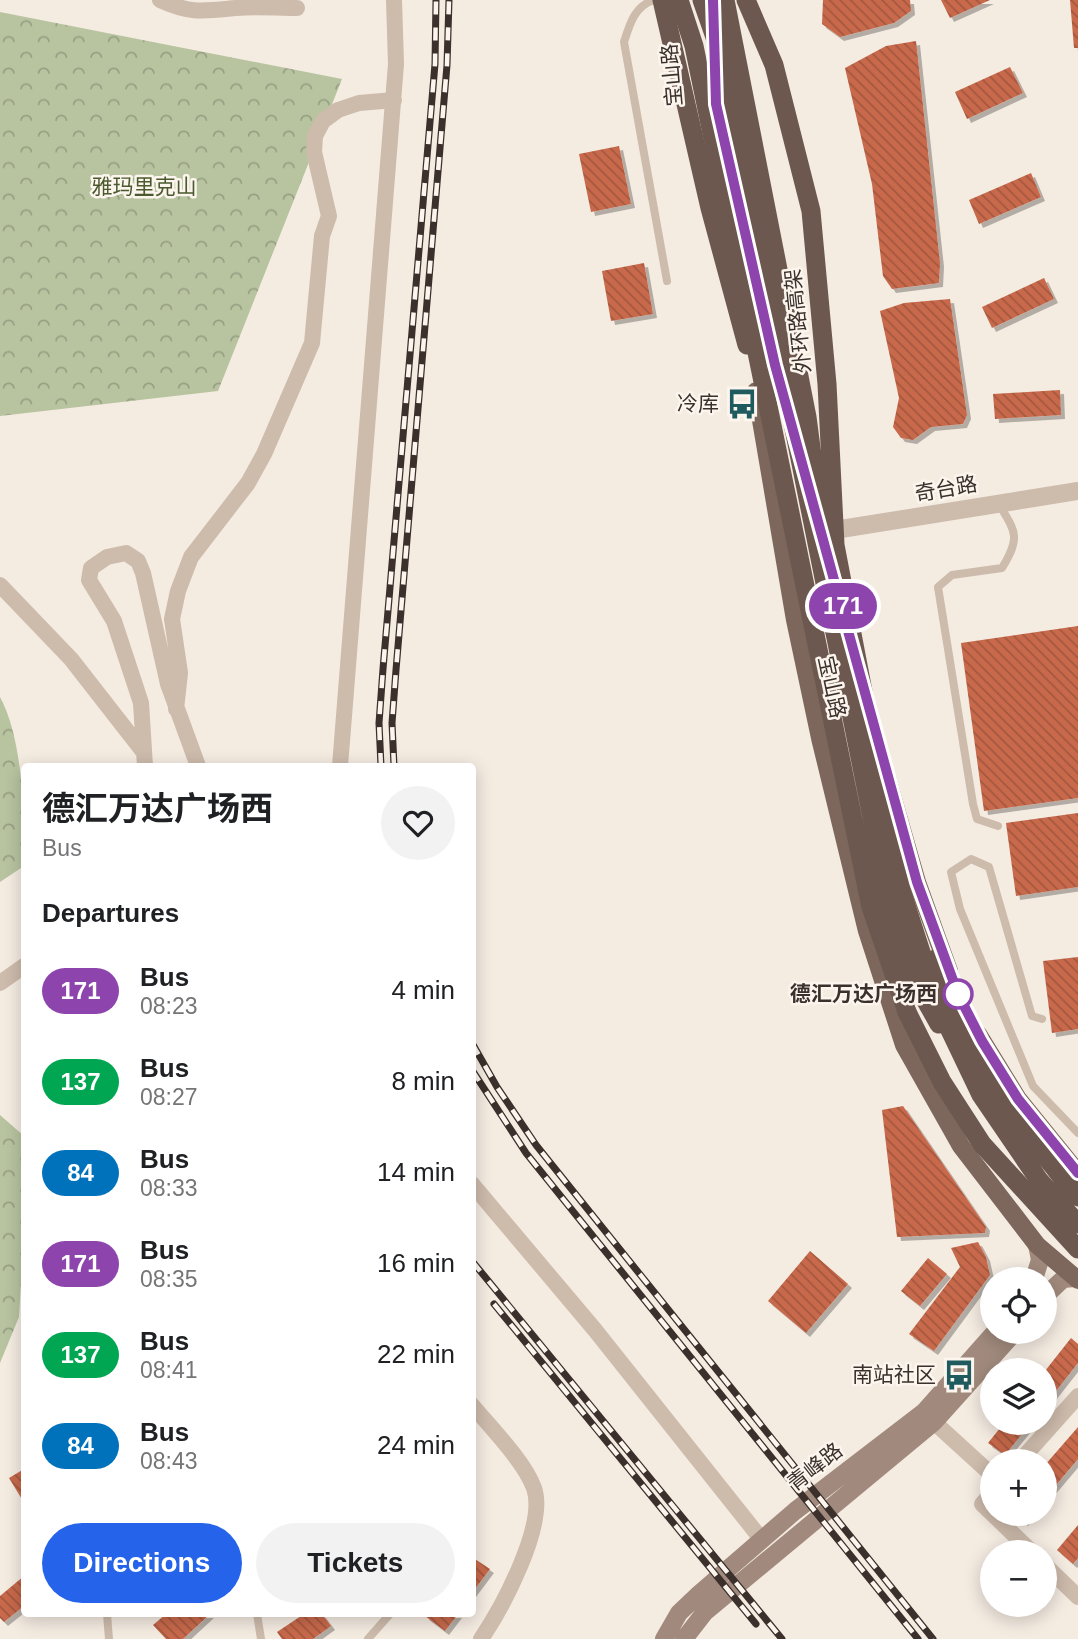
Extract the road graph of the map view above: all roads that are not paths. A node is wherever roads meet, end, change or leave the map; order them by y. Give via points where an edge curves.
1 (160, 0) edge
2 (394, 0) edge
3 (654, 0) edge
4 (662, 0) edge
5 (679, 0) edge
6 (688, 0) edge
7 (702, 0) edge
8 (713, 0) edge
9 (725, 0) edge
10 (747, 0) edge
11 (760, 0) edge
12 (297, 8) dead end
13 (394, 100) junction
14 (667, 281) dead end
15 (750, 354) junction
16 (1078, 491) edge
17 (998, 503) junction
18 (822, 532) junction
19 (0, 585) edge
20 (176, 709) junction
21 (145, 759) edge
22 (197, 763) edge
23 (340, 763) edge
24 (998, 826) dead end
25 (21, 968) edge
26 (0, 982) edge
27 (1042, 1019) dead end
28 (1078, 1133) edge
29 (1078, 1172) edge
30 (476, 1189) edge
31 (1078, 1196) edge
32 (1078, 1218) edge
33 (1078, 1224) edge
34 (1037, 1245) junction
35 (1078, 1249) edge
36 (1038, 1267) edge
37 (1077, 1279) edge
38 (1057, 1285) edge
39 (986, 1344) edge
40 (1003, 1344) edge
41 (1078, 1396) edge
42 (476, 1410) edge
43 (929, 1417) junction
44 (1031, 1449) edge
45 (980, 1464) edge
46 (1005, 1526) edge
47 (762, 1540) junction
48 (1020, 1540) edge
49 (1057, 1576) edge
50 (1078, 1597) edge
51 (107, 1617) edge
52 (257, 1617) edge
53 (387, 1617) edge
54 (109, 1639) edge
55 (261, 1639) edge
56 (368, 1639) edge
57 (481, 1639) edge
58 (664, 1639) edge
59 (684, 1639) edge

1 - 12 street via 207,13 237,7
2 - 13 street
3 - 14 lane via 644,3 632,19 624,42
4 - 15 highway via 710,208
5 - 35 highway, bridge via 694,46 871,907 907,1012 942,1082 982,1144
6 - 15 main road, 宝山路 via 699,112
7 - 32 highway, bridge via 721,67 889,902 917,985 960,1060
8 - 18 main road, 宝山路 via 716,104 775,365
9 - 18 highway via 807,416
10 - 33 highway, 外环路高架, bridge via 774,65 811,211 827,384 835,545 901,890 938,1004 981,1095 1040,1180
11 - 31 highway, 外环路高架, bridge via 781,50 818,196 845,530 909,876 951,999 990,1078 1035,1145
13 - 20 street via 338,110 323,121 315,136 314,152 330,215 323,236 312,343 264,454 248,483 191,558 183,579 172,618 180,673
13 - 23 street
15 - 34 main road, 宝山路 via 795,620 879,969 904,1045 955,1135
16 - 17 street, 奇台路
17 - 18 street, 奇台路
17 - 24 lane via 1015,531 1014,549 1002,568 952,575 938,587 973,804 977,818
18 - 29 main road, 宝山路 via 917,882 958,994 1018,1099
19 - 21 street via 71,659
20 - 21 street via 138,561 126,553 107,557 91,568 89,580 114,621 141,703
20 - 22 street
25 - 26 street
27 - 28 lane via 1032,1016 989,867 971,859 951,872 960,909 1034,1086
30 - 47 street
34 - 36 main road
34 - 37 main road, 宝山路
37 - 38 main road via 1063,1279
39 - 43 main road, 青峰路
40 - 43 main road, 青峰路
41 - 44 street
42 - 57 street via 534,1486 537,1504 535,1524 500,1612
43 - 45 street
43 - 47 main road, 青峰路
43 - 59 main road, 青峰路 via 705,1612
46 - 48 street
47 - 58 main road, 青峰路 via 679,1613
49 - 50 street
51 - 54 lane
52 - 55 lane
53 - 56 lane

